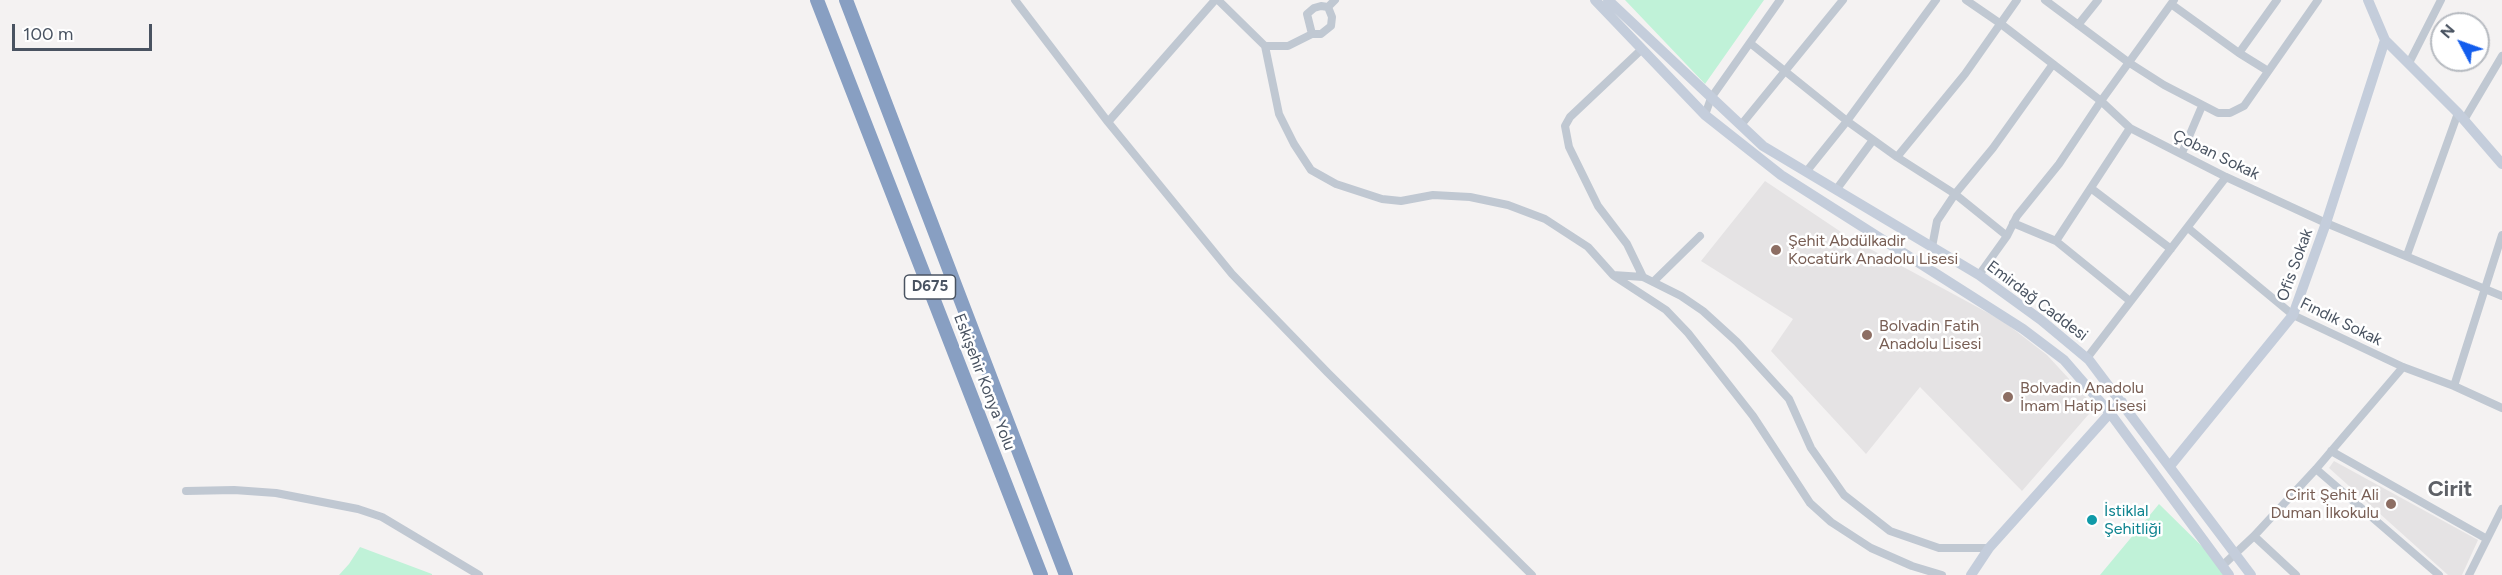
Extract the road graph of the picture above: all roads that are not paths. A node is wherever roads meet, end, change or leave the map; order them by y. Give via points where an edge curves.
1 (817, 0) edge
2 (846, 0) edge
3 (1015, 0) edge
4 (1216, 0) edge
5 (1335, 0) edge
6 (1594, 0) edge
7 (1608, 0) edge
8 (1780, 0) edge
9 (1843, 0) edge
10 (1936, 0) edge
11 (1966, 0) edge
12 (2018, 0) edge
13 (2045, 0) edge
14 (2098, 0) edge
15 (2277, 0) edge
16 (2318, 0) edge
17 (2368, 0) edge
18 (2441, 0) edge
19 (2173, 2) edge
20 (1328, 8) junction
21 (2001, 24) junction
22 (2078, 25) junction
23 (1312, 34) junction
24 (2385, 40) junction
25 (1750, 43) junction
26 (1265, 46) junction
27 (1642, 49) junction
28 (2239, 53) junction
29 (2502, 56) edge
30 (2128, 62) junction
31 (2409, 63) junction
32 (2053, 64) junction
33 (1786, 70) junction
34 (2268, 71) junction
35 (1711, 98) junction
36 (2101, 101) junction
37 (2202, 106) junction
38 (1706, 115) junction
39 (2461, 116) junction
40 (1847, 121) junction
41 (1108, 122) junction
42 (1741, 125) junction
43 (2130, 128) junction
44 (1873, 140) junction
45 (2182, 153) junction
46 (1897, 157) junction
47 (2502, 164) edge
48 (1806, 172) junction
49 (2226, 177) junction
50 (2092, 189) junction
51 (1836, 190) junction
52 (1955, 194) junction
53 (2326, 223) junction
54 (2013, 224) junction
55 (2188, 228) junction
56 (2502, 235) edge
57 (1700, 236) dead end
58 (2007, 236) junction
59 (2056, 241) junction
60 (1932, 247) junction
61 (2171, 249) junction
62 (2406, 255) junction
63 (1613, 275) junction
64 (1979, 275) junction
65 (1643, 277) junction
66 (1653, 282) junction
67 (2484, 289) junction
68 (2502, 296) edge
69 (2130, 301) junction
70 (2293, 315) junction
71 (2087, 358) junction
72 (2403, 367) junction
73 (2454, 386) junction
74 (2122, 402) junction
75 (2502, 408) edge
76 (2110, 413) junction
77 (2331, 451) junction
78 (2170, 466) junction
79 (2316, 469) junction
80 (186, 491) dead end
81 (2502, 509) edge
82 (2254, 536) junction
83 (2487, 539) junction
84 (1989, 548) junction
85 (2235, 555) junction
86 (2226, 570) edge
87 (479, 575) edge
88 (1041, 575) edge
89 (1066, 575) edge
90 (1532, 575) edge
91 (1942, 575) edge
92 (1971, 575) edge
93 (2250, 575) edge
94 (2296, 575) edge
95 (2439, 575) edge
96 (2469, 575) edge

1 - 88 highway, Eskişehir Konya Yolu / D675
2 - 89 highway, D675
3 - 41 street
4 - 26 street
4 - 41 street
5 - 20 street
6 - 27 main road, Emirdağ Caddesi
7 - 35 main road, Emirdağ Caddesi
8 - 25 street
9 - 33 street
10 - 40 street
11 - 21 street, Çoban Sokak
12 - 21 street
13 - 22 street
14 - 22 street
15 - 28 street
16 - 34 street
17 - 24 main road
18 - 31 street
19 - 28 street
19 - 30 street
20 - 23 street via 1331,26 1322,34
20 - 23 street via 1314,8 1307,14
21 - 32 street, Çoban Sokak
21 - 46 street
22 - 30 street
23 - 26 street via 1288,46
24 - 31 main road
24 - 53 main road, Ofis Sokak
25 - 33 street
25 - 35 street
26 - 63 street via 1279,114 1311,170 1336,184 1382,199 1401,201 1447,195 1508,205 1545,219 1588,247
27 - 38 main road, Emirdağ Caddesi
27 - 65 street via 1565,126 1569,147 1598,206 1627,244
28 - 34 street
29 - 39 street
30 - 36 street
30 - 37 street
31 - 39 main road
32 - 36 street, Çoban Sokak
32 - 52 street
33 - 40 street
33 - 42 street
34 - 37 street via 2244,106 2230,113
35 - 38 street
35 - 42 main road, Emirdağ Caddesi
36 - 43 street, Çoban Sokak
36 - 54 street
37 - 45 street
38 - 76 main road, Emirdağ Caddesi via 1781,175 2024,329 2064,360
39 - 47 main road
39 - 62 street
40 - 44 street
40 - 48 street
41 - 90 street via 1233,274
42 - 48 main road, Emirdağ Caddesi via 1763,146
43 - 45 street, Çoban Sokak
43 - 50 street
44 - 46 street
44 - 51 street
45 - 49 street, Çoban Sokak
46 - 52 street
48 - 51 main road, Emirdağ Caddesi
49 - 53 street, Çoban Sokak
49 - 55 street
50 - 59 street
50 - 61 street
51 - 60 main road, Emirdağ Caddesi
52 - 58 street
52 - 60 street via 1937,221
53 - 62 street, Çoban Sokak
53 - 70 main road, Ofis Sokak
54 - 58 street
54 - 59 street
55 - 61 street
55 - 70 street, Fındık Sokak
56 - 67 street
57 - 66 street
58 - 64 street
59 - 69 street
60 - 64 main road, Emirdağ Caddesi
61 - 69 street
62 - 67 street, Çoban Sokak
63 - 65 street
63 - 91 street via 1666,310 1688,333 1753,416 1810,502 1831,522 1871,548
64 - 71 main road, Emirdağ Caddesi
65 - 66 street
66 - 84 street via 1703,311 1789,399 1810,448 1844,495 1890,531 1939,548
67 - 68 street, Çoban Sokak
67 - 73 street
69 - 71 street
70 - 72 street, Fındık Sokak
70 - 78 main road, Ofis Sokak
71 - 74 main road, Emirdağ Caddesi
72 - 73 street, Fındık Sokak
72 - 77 street
73 - 75 street, Fındık Sokak
74 - 76 main road
74 - 78 main road, Emirdağ Caddesi
76 - 84 main road
76 - 86 main road, Emirdağ Caddesi
77 - 79 street
77 - 83 street
78 - 85 main road, Emirdağ Caddesi
79 - 82 street
79 - 95 street
80 - 87 street via 276,492 358,508
81 - 83 street
82 - 85 street
82 - 94 street
83 - 96 street
84 - 92 main road
85 - 86 street
85 - 93 main road, Emirdağ Caddesi

